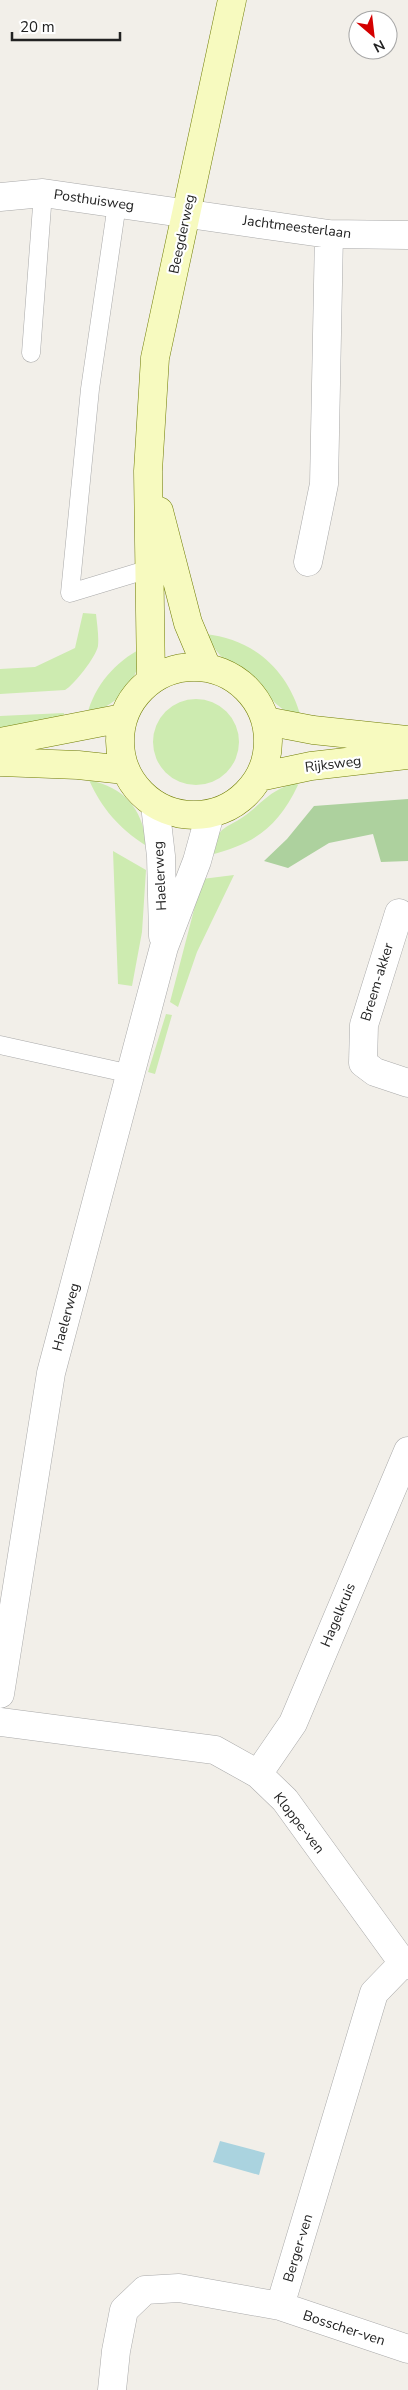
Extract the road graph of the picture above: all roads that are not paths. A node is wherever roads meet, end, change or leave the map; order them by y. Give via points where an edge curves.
1 (232, 0) edge
2 (43, 193) junction
3 (0, 196) edge
4 (117, 204) junction
5 (187, 213) junction
6 (329, 234) junction
7 (408, 235) edge
8 (31, 353) dead end
9 (308, 562) dead end
10 (161, 566) junction
11 (207, 668) junction
12 (151, 680) junction
13 (123, 718) junction
14 (266, 721) junction
15 (408, 740) edge
16 (0, 742) edge
17 (408, 755) edge
18 (0, 762) edge
19 (125, 770) junction
20 (259, 776) junction
21 (155, 805) junction
22 (210, 814) junction
23 (399, 913) dead end
24 (164, 947) junction
25 (0, 1045) edge
26 (131, 1074) junction
27 (408, 1083) edge
28 (408, 1451) edge
29 (0, 1694) edge
30 (0, 1722) edge
31 (258, 1774) junction
32 (406, 1964) edge
33 (280, 2306) junction
34 (408, 2349) edge
35 (112, 2390) edge

1 - 5 main road, Beegderweg
2 - 3 street, Posthuisweg
2 - 4 street, Posthuisweg
2 - 8 lane
4 - 5 street, Posthuisweg
4 - 10 lane via 90,389 70,593
5 - 6 street, Jachtmeesterlaan
5 - 10 main road, Beegderweg via 155,358 148,471
6 - 7 street, Jachtmeesterlaan
6 - 9 street via 324,484
10 - 11 main road, Beegderweg
10 - 12 main road, Beegderweg
11 - 12 main road via 178,668
11 - 14 main road via 231,676 251,693
12 - 13 main road via 134,697
13 - 16 main road
13 - 19 main road via 119,745
14 - 15 main road, Rijksweg via 313,730
14 - 20 main road via 269,745
17 - 20 main road, Rijksweg via 311,766
18 - 19 main road
19 - 21 main road via 138,790
20 - 22 main road via 240,800
21 - 22 main road via 182,815
21 - 24 street, Haelerweg via 161,856
22 - 24 street, Haelerweg via 197,861
23 - 27 street, Breem-akker via 364,1025 363,1064 375,1072
24 - 26 street, Haelerweg
25 - 26 lane
26 - 29 street, Haelerweg via 51,1373
28 - 31 street, Hagelkruis via 292,1723
30 - 31 street, Kloppe-ven via 215,1750
31 - 32 street, Kloppe-ven via 285,1800
32 - 33 street, Berger-ven via 374,1993
33 - 34 street, Bosscher-ven
33 - 35 street via 179,2288 145,2290 124,2310

